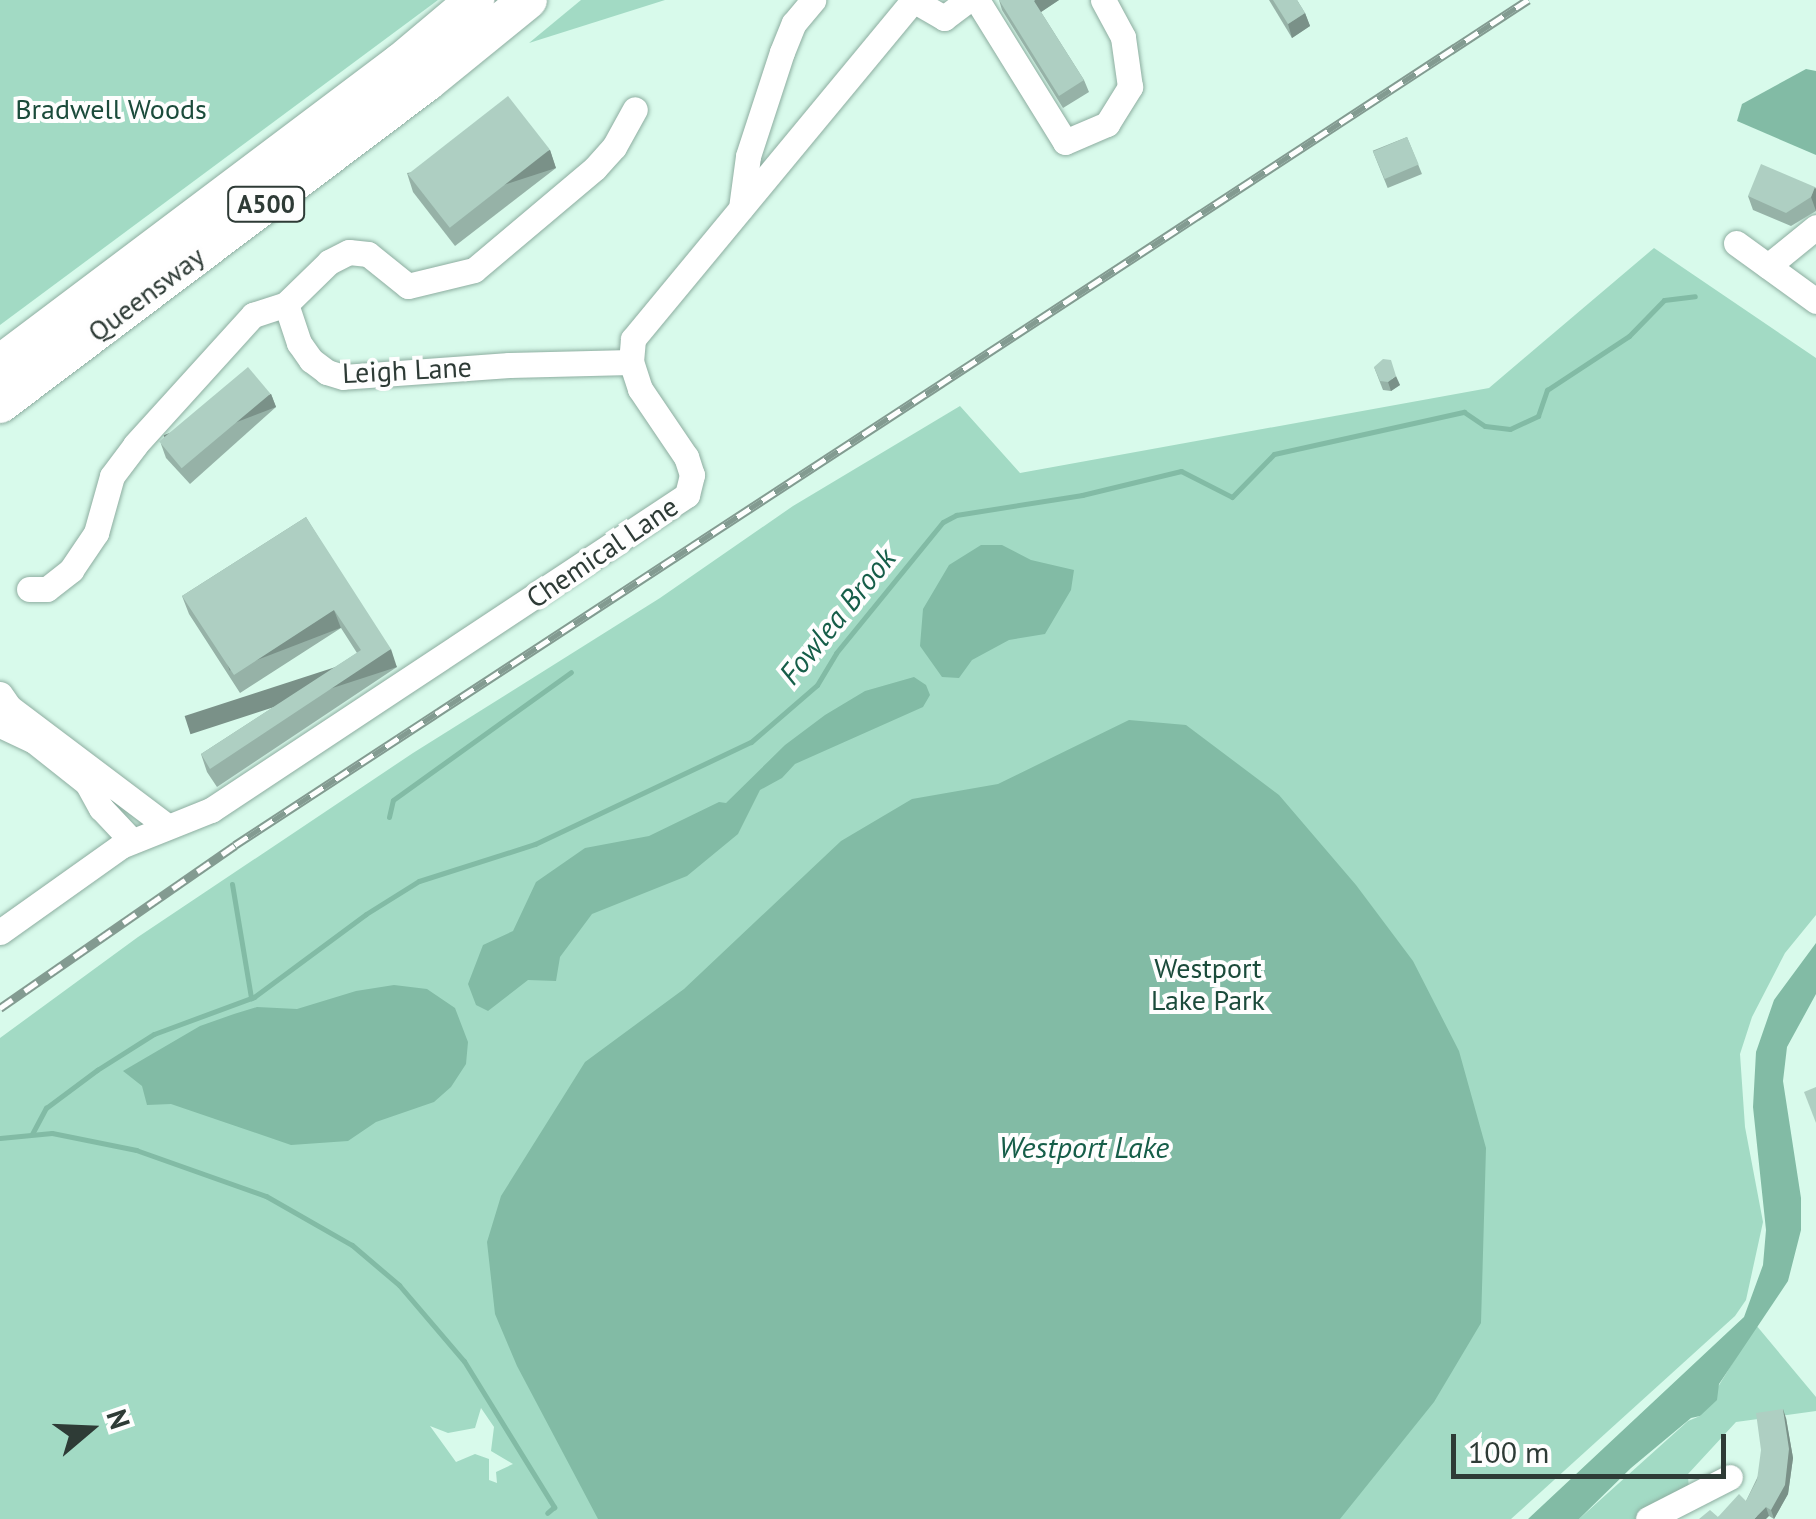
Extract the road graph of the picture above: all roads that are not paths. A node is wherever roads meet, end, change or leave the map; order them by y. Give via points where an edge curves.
1 (475, 0) edge
2 (528, 0) edge
3 (814, 0) edge
4 (913, 0) edge
5 (968, 0) edge
6 (976, 0) edge
7 (1103, 0) edge
8 (636, 109) dead end
9 (741, 208) junction
10 (1816, 227) edge
11 (1736, 243) dead end
12 (1768, 266) junction
13 (1816, 301) edge
14 (286, 304) junction
15 (631, 362) junction
16 (0, 364) edge
17 (0, 404) edge
18 (29, 589) dead end
19 (0, 694) edge
20 (0, 725) edge
21 (167, 826) junction
22 (132, 841) junction
23 (0, 932) edge
24 (1715, 1478) dead end
25 (1648, 1519) edge

1 - 16 highway, Queensway / A500
2 - 17 highway, Queensway / A500
3 - 9 street via 782,52 748,156
4 - 5 street via 944,18
4 - 9 street
6 - 7 street via 1064,142 1107,124 1130,87 1122,37
8 - 14 street via 595,168 474,270 408,286 368,254 350,252 329,262
9 - 15 street via 634,339
10 - 12 street
11 - 12 street
12 - 13 street
14 - 15 street, Leigh Lane via 305,352 342,378
14 - 18 street via 253,315 135,446 112,476 96,533 72,570 47,589
15 - 21 street, Chemical Lane via 640,390 686,456 692,475 686,495 211,810
19 - 21 street via 9,708
20 - 22 street via 87,783 100,808
21 - 22 street, Chemical Lane
22 - 23 street, Chemical Lane
24 - 25 street

